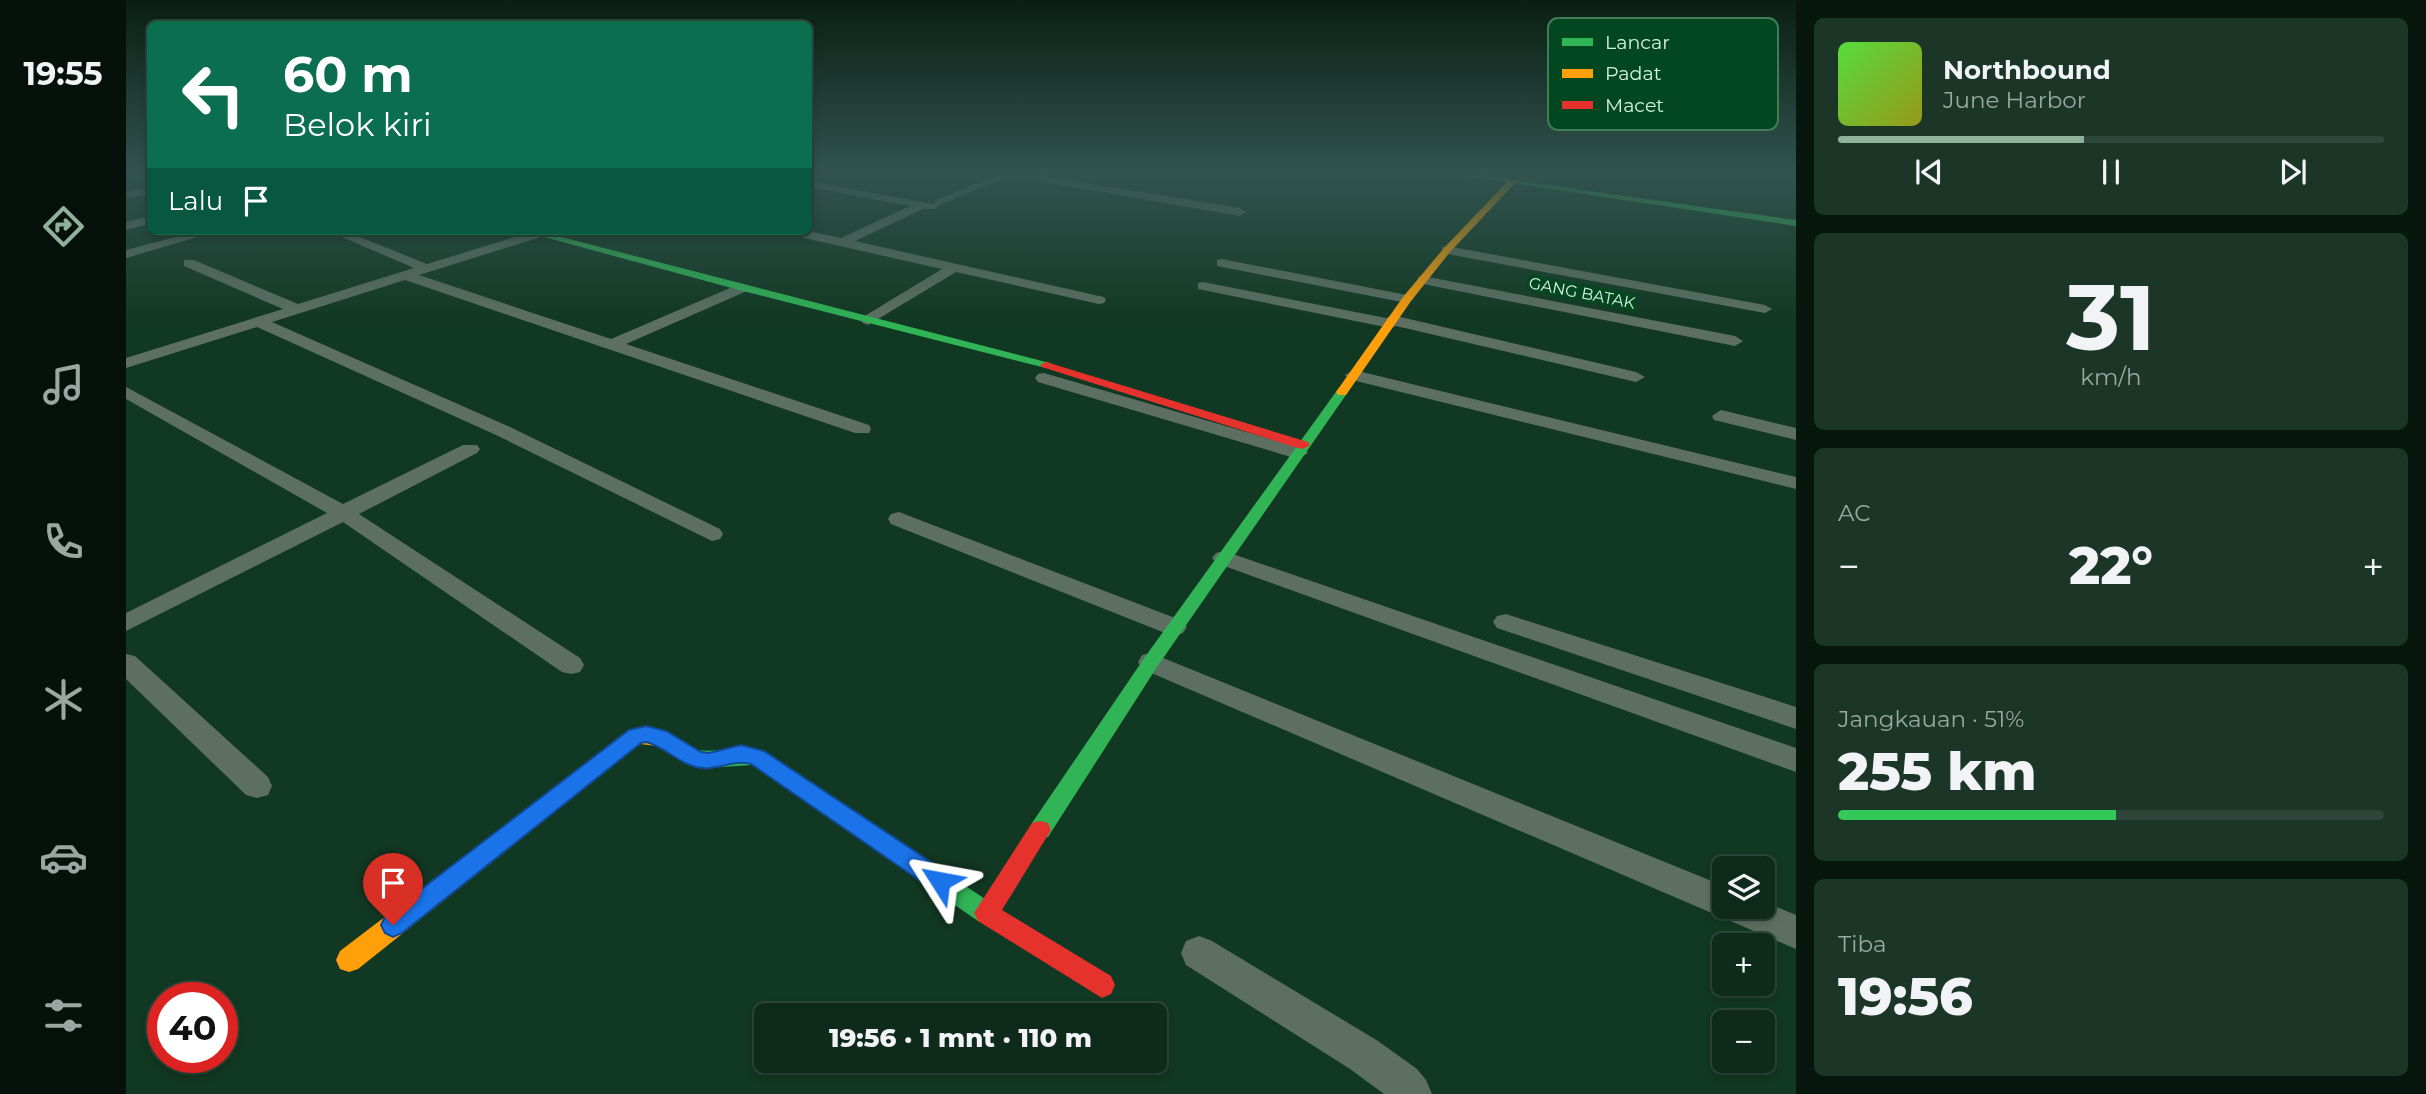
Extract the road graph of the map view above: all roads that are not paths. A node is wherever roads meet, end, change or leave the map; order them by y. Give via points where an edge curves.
1 (888, 223) edge
2 (1467, 223) edge
3 (197, 235) edge
4 (344, 235) edge
5 (534, 235) edge
6 (554, 235) edge
7 (811, 235) edge
8 (843, 242) junction
9 (1447, 250) junction
10 (126, 254) edge
11 (189, 263) dead end
12 (1222, 263) dead end
13 (956, 266) junction
14 (428, 269) junction
15 (407, 276) junction
16 (1423, 280) junction
17 (1203, 286) dead end
18 (742, 288) junction
19 (1407, 299) junction
20 (1099, 300) dead end
21 (1765, 309) dead end
22 (299, 310) junction
23 (868, 320) junction
24 (1391, 321) junction
25 (259, 322) junction
26 (1735, 341) dead end
27 (614, 344) junction
28 (126, 349) edge
29 (149, 356) junction
30 (126, 363) edge
31 (1354, 375) junction
32 (1636, 377) dead end
33 (1044, 378) dead end
34 (126, 392) edge
35 (1721, 416) dead end
36 (862, 429) dead end
37 (1796, 434) edge
38 (470, 449) dead end
39 (1301, 449) junction
40 (1796, 483) edge
41 (345, 514) junction
42 (899, 519) dead end
43 (712, 534) dead end
44 (1224, 558) junction
45 (1506, 622) dead end
46 (126, 623) edge
47 (1174, 627) junction
48 (1150, 662) junction
49 (126, 663) edge
50 (571, 666) dead end
51 (1796, 718) edge
52 (1796, 760) edge
53 (257, 786) dead end
54 (1712, 897) edge
55 (986, 913) junction
56 (1766, 919) edge
57 (1796, 932) edge
58 (1199, 953) dead end
59 (349, 960) dead end
60 (1102, 985) dead end
61 (1412, 1094) edge

1 - 8 street
2 - 9 street
3 - 10 street
4 - 14 street
5 - 14 street
6 - 18 street
7 - 8 street
8 - 13 street
9 - 16 street
9 - 21 street
11 - 22 street
12 - 19 street
13 - 20 street
13 - 23 street
14 - 15 street
15 - 22 street
15 - 27 street
16 - 19 street
16 - 26 street, GANG BATAK
17 - 24 street
18 - 23 street
18 - 27 street
19 - 24 street
22 - 25 street
23 - 39 street via 1070,371
24 - 31 street
24 - 32 street
25 - 29 street
25 - 43 street via 503,431
27 - 36 street
28 - 29 street
29 - 30 street
31 - 39 street
31 - 40 street
33 - 39 street
34 - 41 street
35 - 37 street
38 - 41 street
39 - 44 street
41 - 46 street
41 - 50 street
42 - 47 street
44 - 47 street
44 - 52 street
45 - 51 street
47 - 48 street
48 - 54 street
48 - 55 street
49 - 53 street
55 - 59 street via 757,757 741,754 697,760 646,734 636,736
55 - 60 street
56 - 57 street
58 - 61 street via 1364,1055

